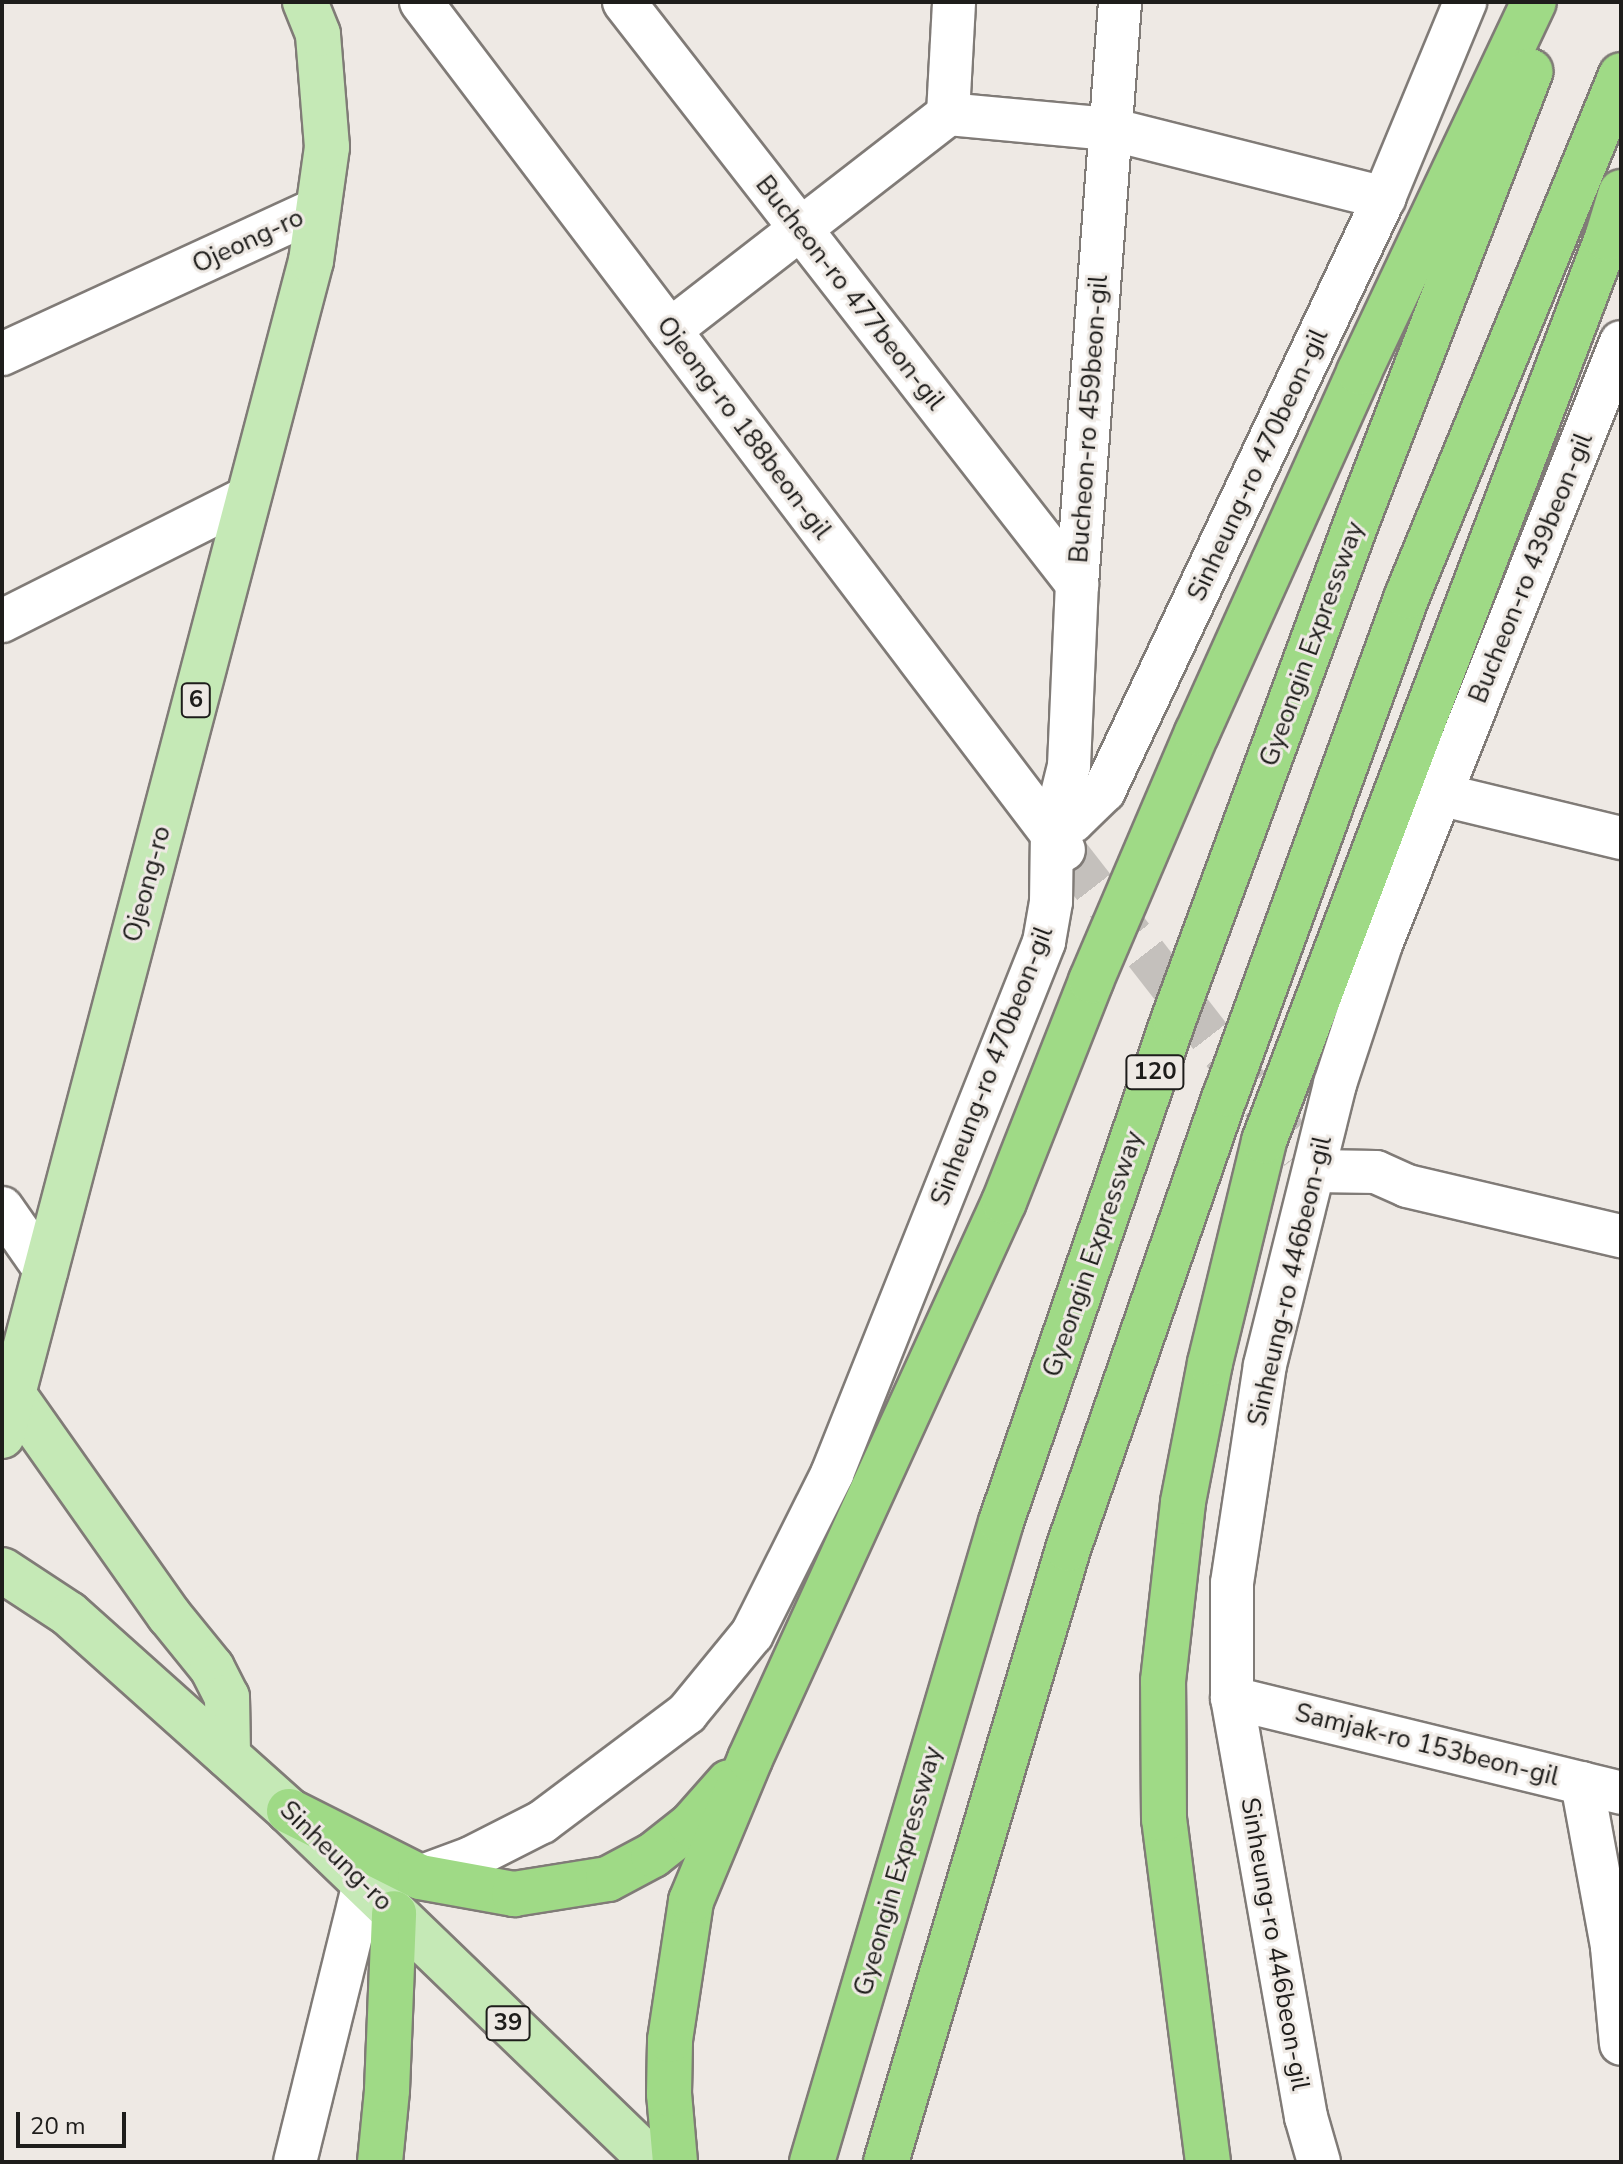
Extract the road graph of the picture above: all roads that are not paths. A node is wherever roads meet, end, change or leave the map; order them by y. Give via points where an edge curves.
1 (305, 2) edge
2 (421, 2) edge
3 (624, 2) edge
4 (954, 2) edge
5 (1120, 2) edge
6 (1465, 2) edge
7 (1534, 2) edge
8 (1558, 2) edge
9 (1621, 75) edge
10 (948, 114) junction
11 (1110, 129) junction
12 (1621, 192) edge
13 (1384, 198) junction
14 (319, 208) junction
15 (800, 229) junction
16 (670, 330) junction
17 (1621, 342) edge
18 (2, 354) edge
19 (1604, 437) edge
20 (249, 497) junction
21 (1077, 584) junction
22 (2, 621) edge
23 (1439, 794) junction
24 (1621, 838) edge
25 (1060, 844) junction
26 (1308, 1162) junction
27 (2, 1208) edge
28 (1621, 1236) edge
29 (46, 1271) junction
30 (13, 1394) junction
31 (2, 1436) edge
32 (2, 1570) edge
33 (1232, 1698) junction
34 (228, 1756) junction
35 (750, 1759) junction
36 (1602, 1788) edge
37 (289, 1811) junction
38 (420, 1877) junction
39 (379, 1898) junction
40 (1621, 2044) edge
41 (295, 2162) edge
42 (380, 2162) edge
43 (653, 2162) edge
44 (675, 2162) edge
45 (812, 2162) edge
46 (886, 2162) edge
47 (1208, 2162) edge
48 (1319, 2162) edge

1 - 14 main road, Ojeong-ro / 6 via 318,34 327,147
2 - 16 street, Ojeong-ro 188beon-gil
3 - 15 street, Bucheon-ro 477beon-gil
4 - 10 street
5 - 11 street, Bucheon-ro 459beon-gil
6 - 13 street, Sinheung-ro 470beon-gil
7 - 35 highway via 1359,372 1197,733 1004,1202
8 - 45 highway, Gyeongin Expressway / 120 via 1357,521 1174,1018 1001,1522
9 - 46 highway via 1407,596 1226,1094 1068,1549
10 - 11 street
10 - 15 street
11 - 13 street
11 - 21 street, Bucheon-ro 459beon-gil
12 - 47 highway via 1264,1141 1210,1363 1183,1502 1163,1681 1164,1819
13 - 25 street, Sinheung-ro 470beon-gil via 1104,791 1073,821
14 - 18 street, Ojeong-ro
14 - 20 main road, Ojeong-ro / 6 via 311,261
15 - 16 street
15 - 21 street, Bucheon-ro 477beon-gil
16 - 25 street, Ojeong-ro 188beon-gil
17 - 19 street, Bucheon-ro 439beon-gil
19 - 23 street, Bucheon-ro 439beon-gil
20 - 22 street
20 - 29 main road, Ojeong-ro / 6
21 - 25 street, Bucheon-ro 459beon-gil
23 - 24 street
23 - 26 street, Sinheung-ro 446beon-gil via 1381,944
25 - 38 street, Sinheung-ro 470beon-gil via 1044,942 832,1474 752,1634 687,1713 542,1822
26 - 28 street via 1376,1172 1407,1186
26 - 33 street, Sinheung-ro 446beon-gil via 1265,1365 1232,1583
27 - 29 street
29 - 30 main road, Ojeong-ro / 6
30 - 31 main road, Ojeong-ro / 6
30 - 34 main road via 212,1668 227,1697
32 - 34 main road, Sinheung-ro / 39 via 69,1614
33 - 36 street, Samjak-ro 153beon-gil
33 - 48 street, Sinheung-ro 446beon-gil via 1306,2117
34 - 37 main road, Sinheung-ro / 39
35 - 38 highway via 691,1825 653,1855 608,1879 514,1894
35 - 44 highway via 691,1901 670,2040
36 - 40 street
37 - 38 highway
37 - 39 main road, Sinheung-ro / 39
39 - 41 street
39 - 42 highway via 387,2090
39 - 43 main road, Sinheung-ro / 39

